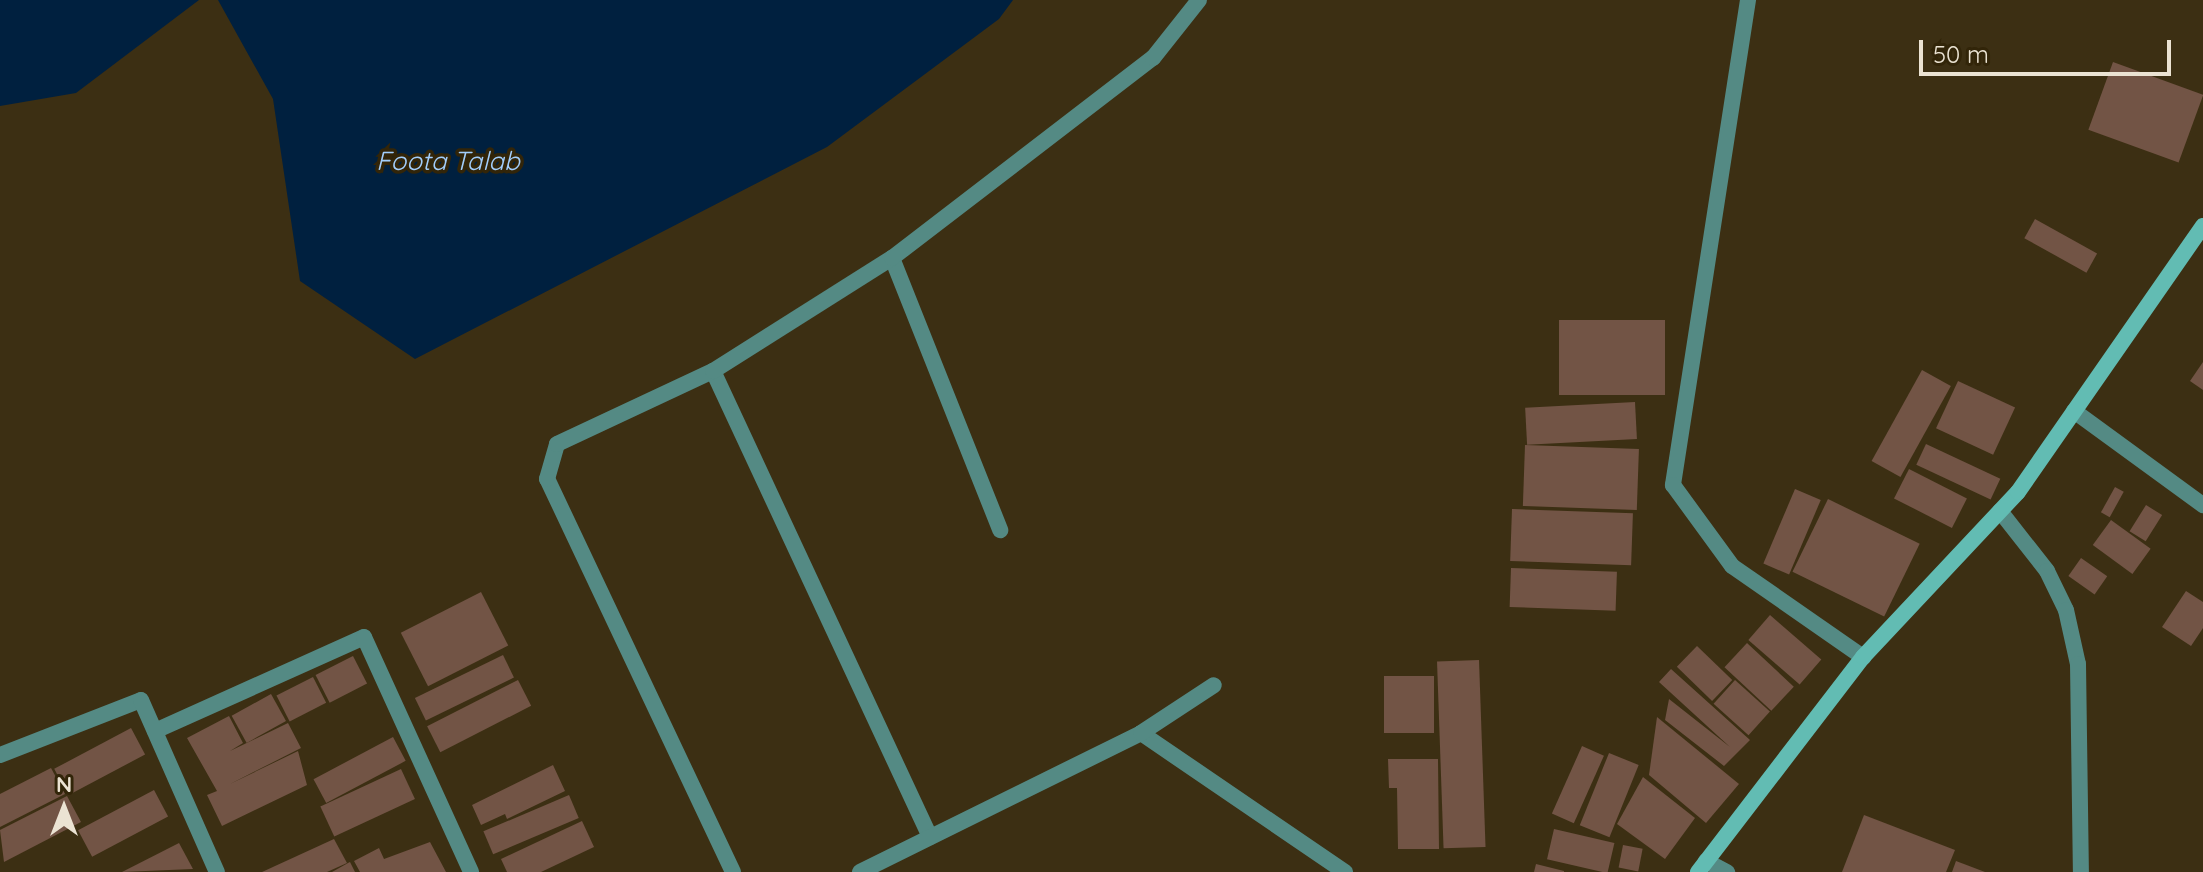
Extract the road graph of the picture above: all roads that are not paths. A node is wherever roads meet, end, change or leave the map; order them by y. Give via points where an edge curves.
1 (1199, 0) edge
2 (1748, 0) edge
3 (2203, 226) edge
4 (892, 258) junction
5 (713, 371) junction
6 (2074, 411) junction
7 (2203, 505) edge
8 (2000, 511) junction
9 (1000, 530) dead end
10 (1863, 657) junction
11 (1214, 685) dead end
12 (155, 731) junction
13 (1141, 733) junction
14 (0, 755) edge
15 (930, 837) junction
16 (887, 866) edge
17 (1702, 866) edge
18 (217, 872) edge
19 (471, 872) edge
20 (733, 872) edge
21 (860, 872) edge
22 (1345, 872) edge
23 (1727, 872) edge
24 (2081, 872) edge

1 - 4 street via 1153,58
2 - 10 street via 1673,485 1732,566
3 - 6 main road
4 - 5 street
4 - 9 street
5 - 15 street
5 - 20 street via 557,444 547,479
6 - 7 street
6 - 8 main road
8 - 10 main road
8 - 24 street via 2047,571 2069,623 2080,704
10 - 17 main road
11 - 13 street
12 - 14 street via 141,700
12 - 18 street
12 - 19 street via 364,637
13 - 15 street
13 - 22 street
15 - 16 street
16 - 21 street
17 - 23 street

